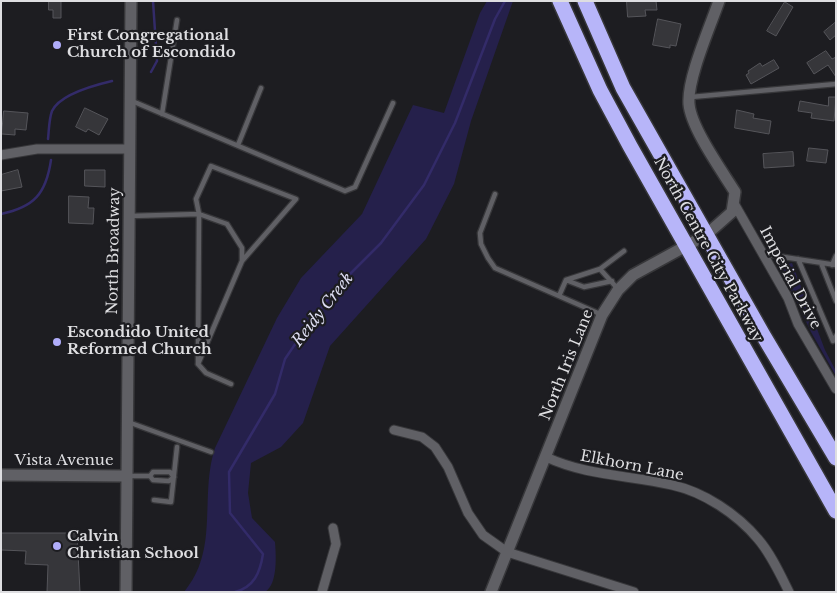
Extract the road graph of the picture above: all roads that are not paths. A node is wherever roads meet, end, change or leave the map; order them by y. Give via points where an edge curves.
1 (131, 1) edge
2 (560, 1) edge
3 (585, 1) edge
4 (719, 1) edge
5 (177, 20) dead end
6 (836, 84) edge
7 (261, 88) dead end
8 (690, 97) junction
9 (131, 101) junction
10 (393, 102) dead end
11 (162, 114) junction
12 (238, 145) junction
13 (130, 149) junction
14 (1, 155) edge
15 (495, 194) dead end
16 (735, 205) junction
17 (199, 214) junction
18 (129, 216) junction
19 (706, 235) junction
20 (686, 247) junction
21 (624, 251) dead end
22 (763, 254) junction
23 (836, 256) edge
24 (798, 259) junction
25 (242, 261) junction
26 (821, 263) junction
27 (834, 265) edge
28 (600, 269) junction
29 (566, 280) junction
30 (615, 285) junction
31 (559, 296) junction
32 (836, 301) edge
33 (602, 315) junction
34 (836, 336) edge
35 (198, 364) junction
36 (231, 384) dead end
37 (836, 389) edge
38 (127, 422) junction
39 (394, 430) dead end
40 (178, 447) dead end
41 (211, 452) dead end
42 (546, 457) junction
43 (836, 458) edge
44 (1, 475) edge
45 (126, 476) junction
46 (150, 476) junction
47 (174, 477) junction
48 (154, 500) dead end
49 (836, 511) edge
50 (333, 528) dead end
51 (507, 551) junction
52 (126, 592) edge
53 (322, 592) edge
54 (491, 592) edge
55 (634, 592) edge
56 (789, 592) edge

1 - 9 street, North Broadway
2 - 20 highway, North Centre City Parkway via 600,90
3 - 19 highway, North Centre City Parkway via 623,88
4 - 8 street via 690,88
5 - 11 lane
6 - 8 lane
7 - 12 lane
8 - 16 street via 695,125 735,192
9 - 11 lane
9 - 13 street, North Broadway
10 - 12 lane via 355,187 345,191
11 - 12 lane
13 - 14 street via 37,149
13 - 18 street, North Broadway
15 - 31 lane via 480,233 488,258 495,268
16 - 19 street, North Iris Lane via 732,212
16 - 22 street, Imperial Drive
17 - 18 lane
17 - 25 lane via 227,224 242,248
17 - 25 lane via 196,199 211,166 296,199
17 - 35 lane
18 - 38 street, North Broadway
19 - 20 street, North Iris Lane
19 - 43 highway, North Centre City Parkway
20 - 30 street, North Iris Lane
20 - 49 highway, North Centre City Parkway
21 - 28 lane
22 - 24 lane
22 - 37 street, Imperial Drive via 788,298 798,324
23 - 27 lane
24 - 26 lane
24 - 34 lane via 832,341
25 - 35 lane
26 - 27 lane
26 - 32 lane
28 - 29 lane
28 - 30 lane
29 - 30 lane via 584,287
29 - 31 lane
30 - 33 street, North Iris Lane
31 - 33 lane
33 - 42 street, North Iris Lane
35 - 36 lane via 206,373
38 - 41 lane
38 - 45 street, North Broadway
39 - 51 street via 422,438 435,447 448,467 468,513 483,535
40 - 47 lane
42 - 51 street, North Iris Lane
42 - 56 street, Elkhorn Lane via 588,472 673,485 724,508 758,539
44 - 45 street, Vista Avenue
45 - 46 lane
45 - 52 street, North Broadway
46 - 47 lane via 152,480 164,481
46 - 47 lane via 152,472 170,472
47 - 48 lane via 171,502
50 - 53 street via 336,544
51 - 54 street, North Iris Lane
51 - 55 street

